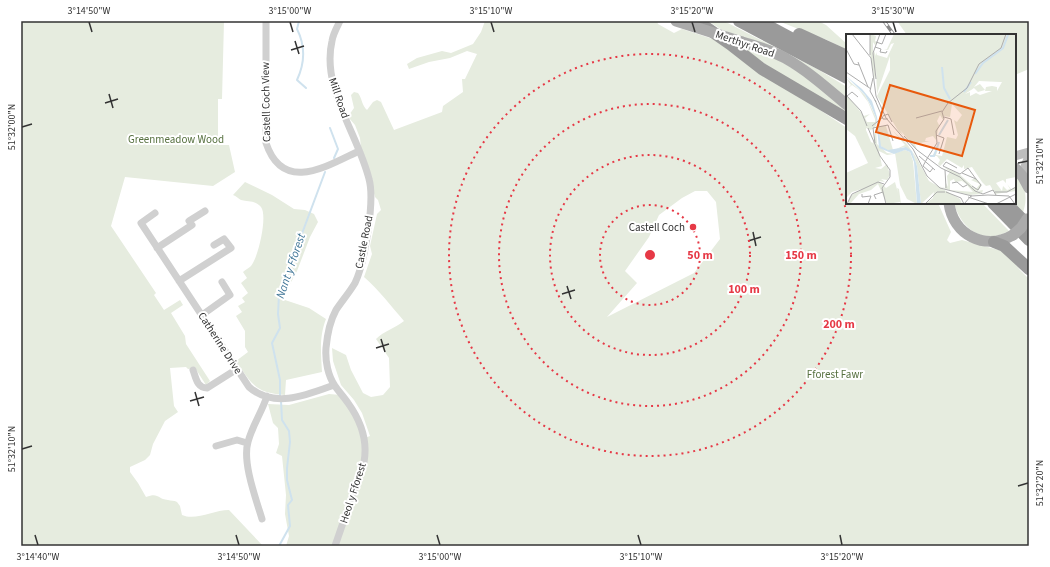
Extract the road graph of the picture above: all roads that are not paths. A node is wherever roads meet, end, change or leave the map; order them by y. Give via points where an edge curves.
1 (266, 21) edge
2 (340, 21) edge
3 (676, 21) edge
4 (697, 21) edge
5 (739, 21) edge
6 (762, 22) edge
7 (846, 56) edge
8 (846, 67) edge
9 (846, 77) edge
10 (846, 104) edge
11 (846, 118) edge
12 (359, 151) junction
13 (1029, 152) edge
14 (1016, 156) edge
15 (1029, 156) edge
16 (1016, 169) edge
17 (1027, 185) edge
18 (994, 204) edge
19 (1007, 204) edge
20 (949, 206) edge
21 (205, 211) dead end
22 (155, 213) dead end
23 (1025, 225) edge
24 (1029, 240) edge
25 (994, 242) junction
26 (214, 245) dead end
27 (157, 248) junction
28 (1029, 269) edge
29 (179, 281) junction
30 (222, 282) dead end
31 (202, 315) junction
32 (237, 369) junction
33 (193, 370) dead end
34 (334, 385) junction
35 (266, 396) junction
36 (365, 438) joint
37 (247, 443) junction
38 (216, 446) dead end
39 (262, 519) dead end
40 (335, 546) edge

1 - 12 street, Castell Coch View via 266,143 271,156 285,169 301,173 319,170
2 - 12 street, Mill Road via 332,40 331,76
3 - 10 main road, Merthyr Road, bridge via 766,49 798,65
4 - 11 highway via 762,69
5 - 9 highway
6 - 7 highway via 804,36
6 - 8 highway
12 - 34 street, Castle Road via 369,178 372,196 359,272 332,319 326,348 326,362
13 - 14 main road
15 - 17 main road via 1024,169
16 - 17 main road
18 - 24 highway
19 - 23 highway
20 - 25 main road via 957,225 967,234 978,240
21 - 27 street via 189,221 192,225
22 - 27 street, Catherine Drive via 141,223
23 - 25 main road via 1005,239
25 - 28 highway via 1007,249
26 - 29 street via 224,239 230,248
27 - 29 street, Catherine Drive
29 - 31 street, Catherine Drive
30 - 31 street via 230,295
31 - 32 street, Catherine Drive
32 - 33 street via 207,388 198,386
32 - 35 street, Catherine Drive via 249,387
34 - 35 street, Catherine Drive via 298,398 280,399
34 - 36 street, Castle Road via 355,414
35 - 37 street
36 - 40 street, Heol y Fforest via 364,462
37 - 38 street via 237,440
37 - 39 street via 250,481

